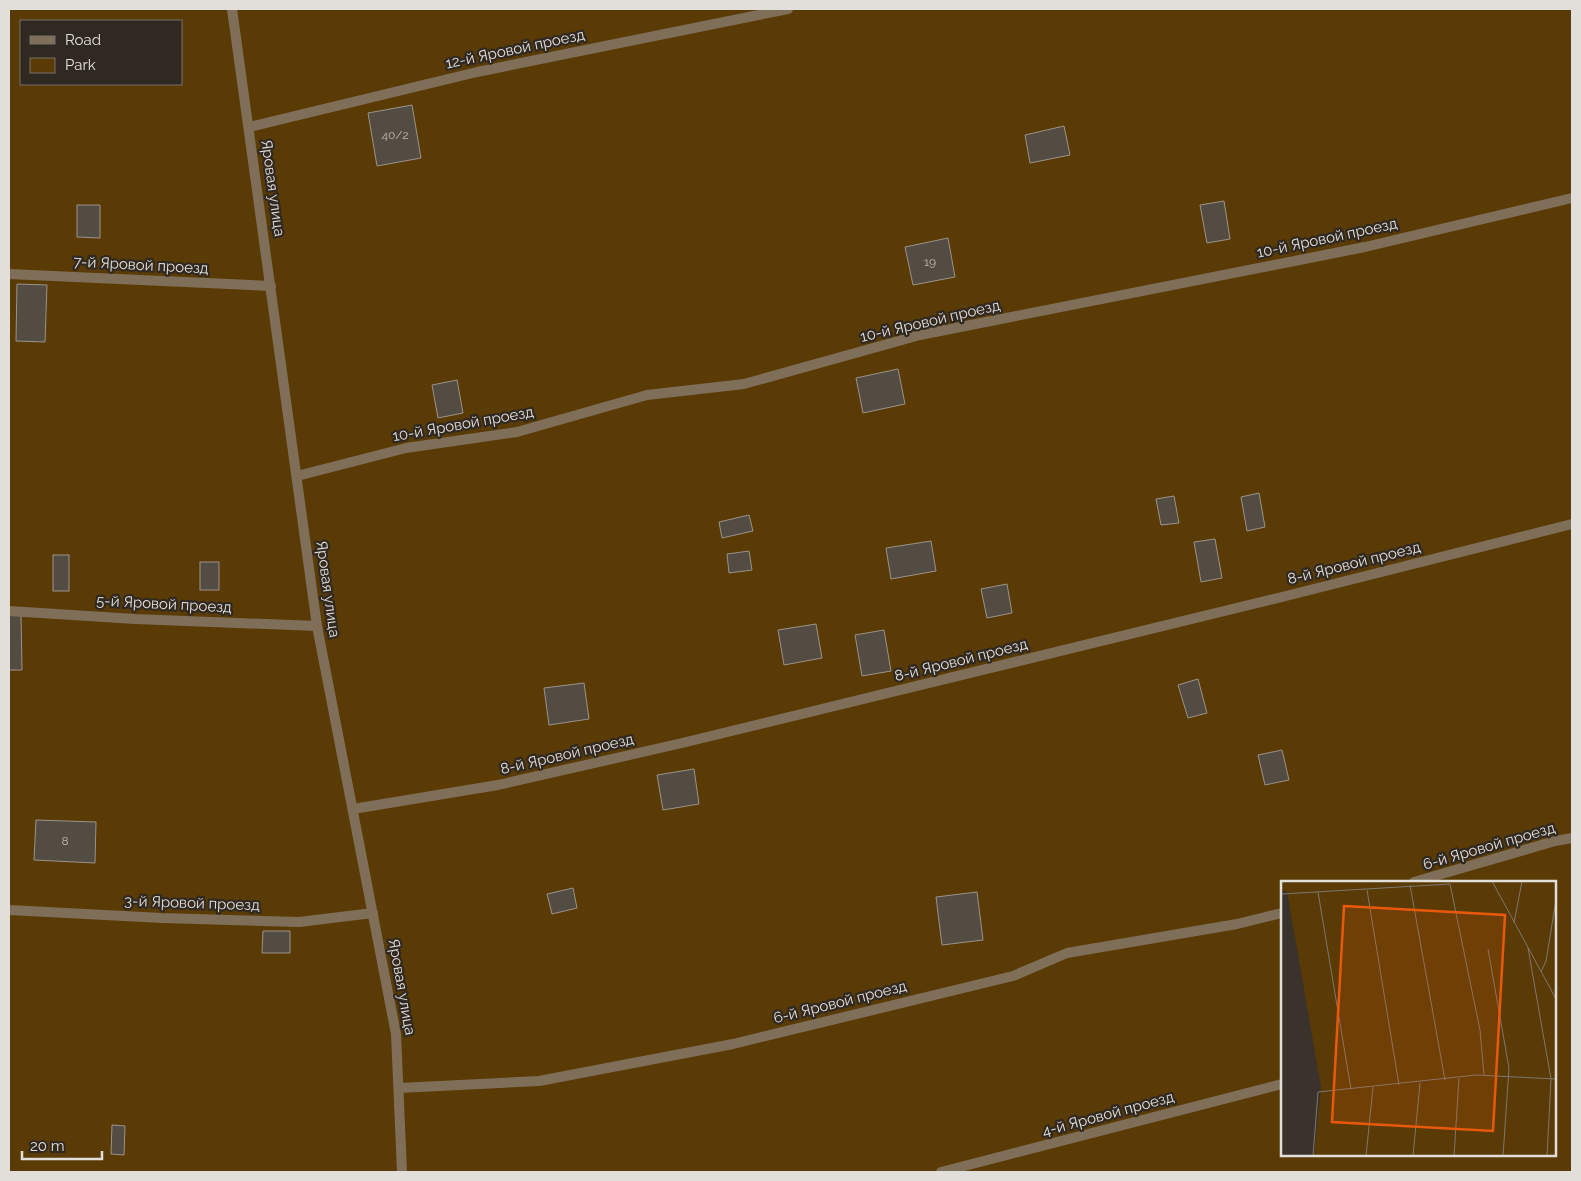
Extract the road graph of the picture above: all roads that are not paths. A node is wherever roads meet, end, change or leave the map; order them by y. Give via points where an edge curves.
1 (232, 9) edge
2 (788, 9) edge
3 (249, 127) junction
4 (1572, 198) edge
5 (9, 274) edge
6 (271, 286) junction
7 (297, 476) junction
8 (1572, 524) edge
9 (9, 611) edge
10 (317, 626) junction
11 (353, 809) junction
12 (1572, 838) edge
13 (1417, 881) edge
14 (9, 910) edge
15 (373, 913) junction
16 (1281, 913) edge
17 (1281, 1084) edge
18 (399, 1088) junction
19 (402, 1172) edge
20 (941, 1172) edge

1 - 3 street, Яровая улица
2 - 3 street, 12-й Яровой проезд via 477,72
3 - 6 street, Яровая улица
4 - 7 street, 10-й Яровой проезд via 1365,247 920,336 744,384 647,395 516,432 406,448
5 - 6 street, 7-й Яровой проезд
6 - 7 street, Яровая улица
7 - 10 street, Яровая улица
8 - 11 street, 8-й Яровой проезд via 682,742 498,785
9 - 10 street, 5-й Яровой проезд
10 - 11 street, Яровая улица
11 - 15 street, Яровая улица
12 - 13 street, 6-й Яровой проезд
14 - 15 street, 3-й Яровой проезд via 299,922
15 - 18 street, Яровая улица via 396,1034
16 - 18 street, 6-й Яровой проезд via 1237,924 1067,953 1013,976 733,1044 539,1081
17 - 20 street, 4-й Яровой проезд
18 - 19 street, Яровая улица

